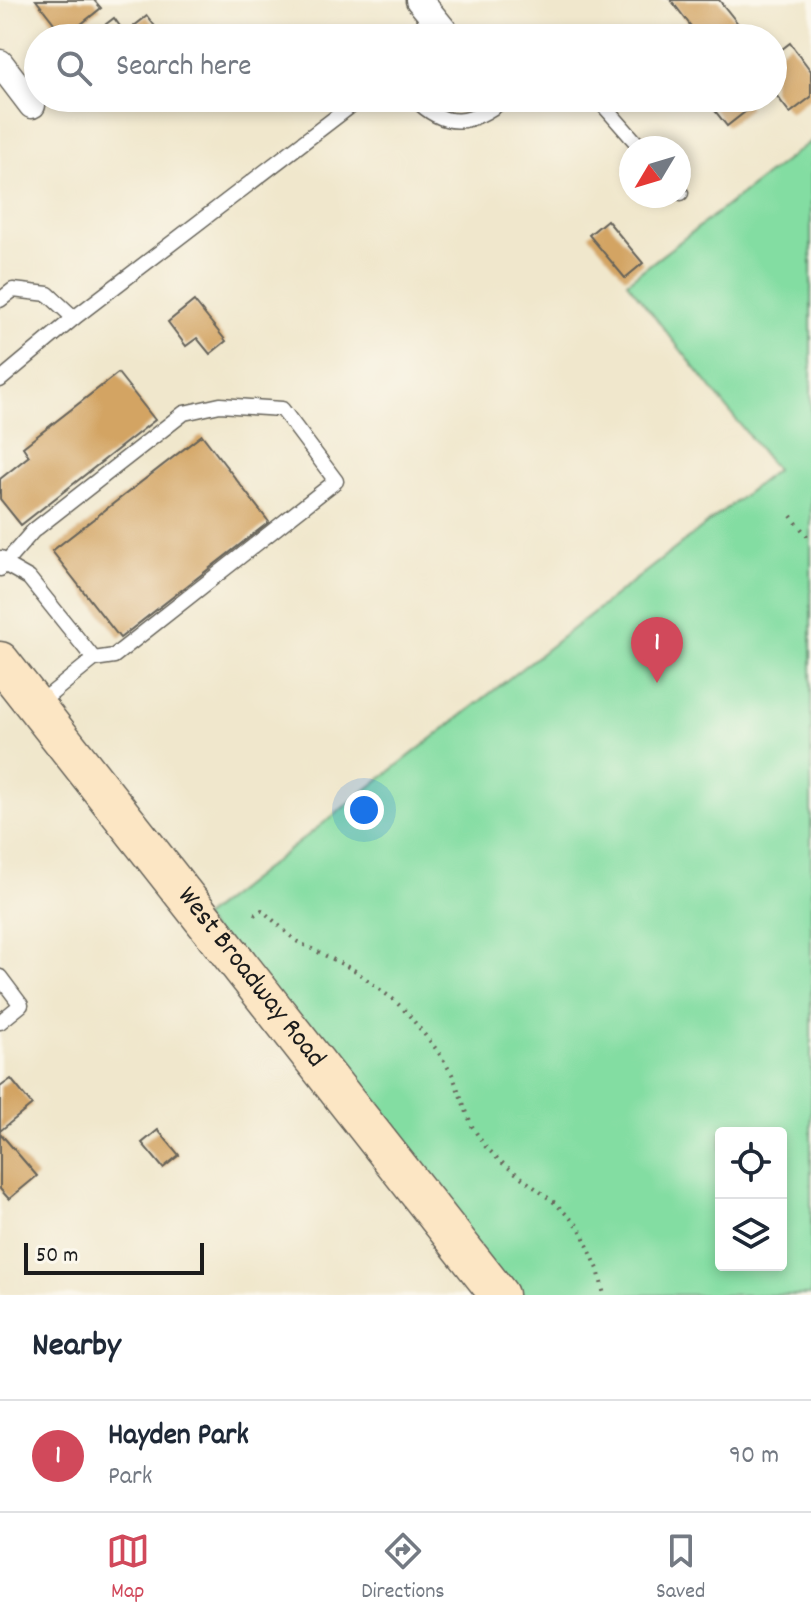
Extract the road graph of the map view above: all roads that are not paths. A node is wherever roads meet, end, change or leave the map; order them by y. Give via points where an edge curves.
1 (419, 0) edge
2 (439, 24) edge
3 (0, 63) edge
4 (24, 94) edge
5 (343, 112) edge
6 (427, 112) edge
7 (486, 112) edge
8 (609, 112) edge
9 (630, 136) edge
10 (0, 300) edge
11 (74, 318) junction
12 (0, 380) edge
13 (2, 564) edge
14 (94, 659) junction
15 (0, 661) edge
16 (36, 707) junction
17 (0, 977) edge
18 (0, 1022) edge
19 (499, 1295) edge

1 - 2 street
3 - 4 street
5 - 11 lane
6 - 7 lane via 460,123
8 - 9 lane
10 - 11 lane via 13,290 48,294
11 - 12 lane
13 - 14 lane via 29,578
13 - 14 lane via 33,531 184,413 220,405 282,409 336,481 114,656
14 - 16 lane
15 - 16 main road, West Broadway Road
16 - 19 main road, West Broadway Road
17 - 18 lane via 21,1005

